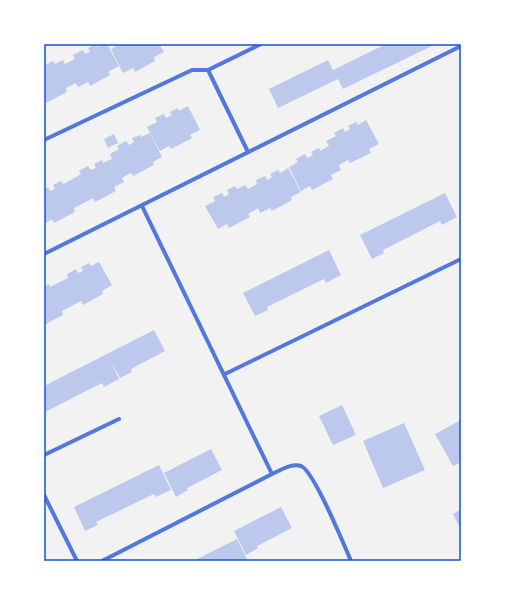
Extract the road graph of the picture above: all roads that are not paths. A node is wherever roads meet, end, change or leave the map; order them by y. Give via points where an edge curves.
1 (261, 44) edge
2 (461, 46) edge
3 (208, 70) junction
4 (44, 140) edge
5 (248, 152) junction
6 (142, 206) junction
7 (44, 254) edge
8 (461, 259) edge
9 (225, 374) junction
10 (119, 419) dead end
11 (44, 455) edge
12 (272, 474) junction
13 (44, 495) edge
14 (77, 561) edge
15 (102, 561) edge
16 (351, 561) edge

1 - 3 street
2 - 5 street
3 - 4 street via 192,70
3 - 5 street
5 - 6 street
6 - 7 street
6 - 9 street
8 - 9 street
9 - 12 street
10 - 11 street
12 - 15 street
12 - 16 street via 297,465 308,471
13 - 14 street

